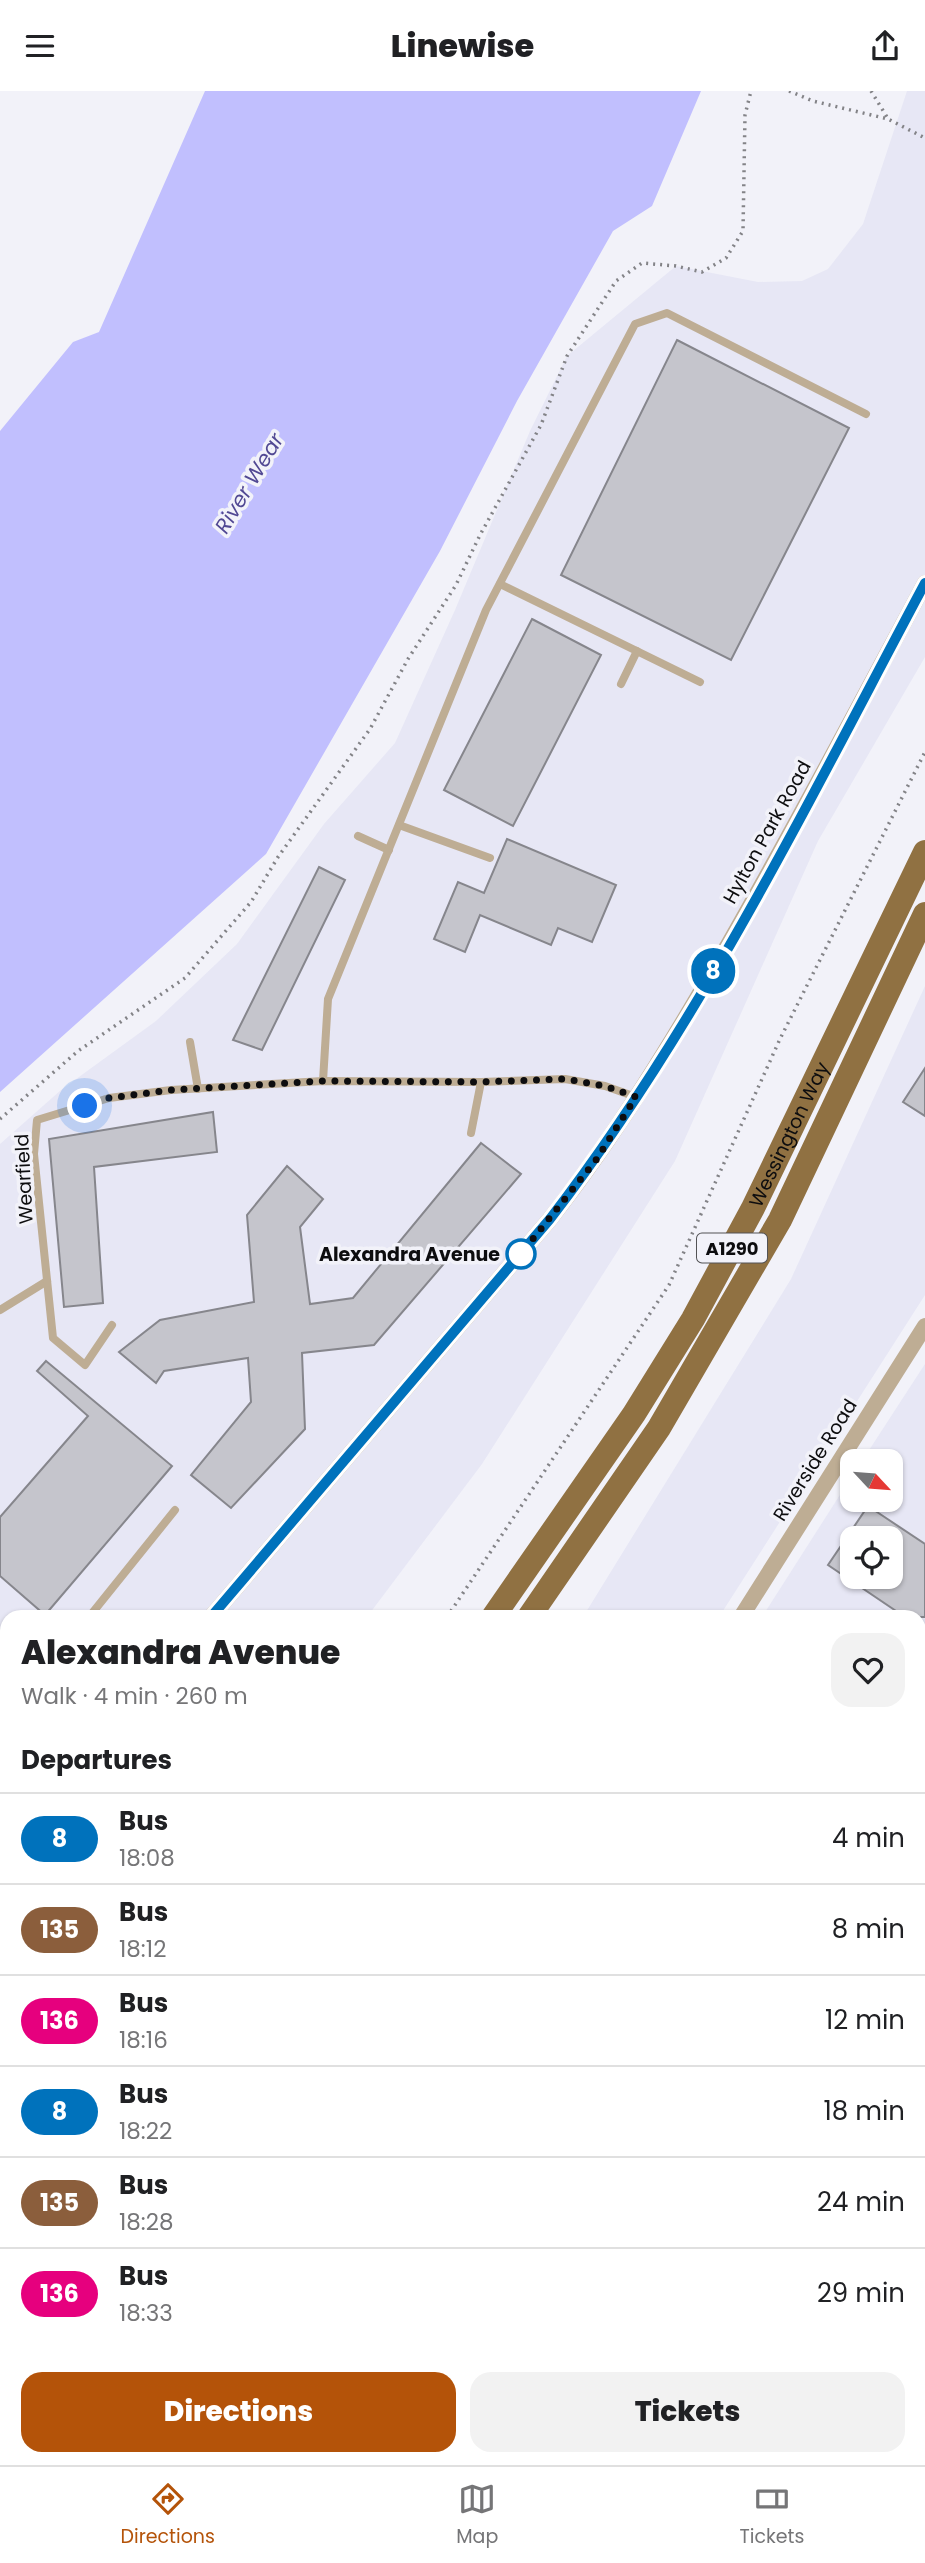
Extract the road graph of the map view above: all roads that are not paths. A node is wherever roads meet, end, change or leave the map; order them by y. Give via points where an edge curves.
1 (866, 414) dead end
2 (925, 583) edge
3 (500, 584) junction
4 (637, 651) junction
5 (700, 682) dead end
6 (621, 684) dead end
7 (399, 825) junction
8 (358, 836) dead end
9 (389, 850) junction
10 (925, 852) edge
11 (490, 858) dead end
12 (925, 914) edge
13 (190, 1042) dead end
14 (323, 1081) junction
15 (481, 1082) junction
16 (198, 1089) junction
17 (636, 1097) junction
18 (471, 1133) dead end
19 (47, 1281) junction
20 (0, 1310) edge
21 (112, 1325) dead end
22 (925, 1326) edge
23 (175, 1510) dead end
24 (95, 1610) edge
25 (217, 1610) edge
26 (498, 1610) edge
27 (534, 1610) edge
28 (745, 1610) edge

1 - 3 lane via 667,313 635,324
2 - 17 street, Hylton Park Road via 777,860
3 - 4 lane
3 - 7 lane
4 - 5 lane
4 - 6 lane
7 - 9 lane
7 - 11 lane
8 - 9 lane
9 - 14 lane via 328,999
10 - 26 main road, Wessington Way / A1290 via 753,1208 693,1318 634,1414
12 - 27 main road, Wessington Way / A1290 via 780,1220 659,1428
13 - 16 lane
14 - 15 lane, Wearfield
14 - 16 lane, Wearfield
15 - 17 lane, Wearfield via 565,1079
15 - 18 lane
16 - 19 lane, Wearfield via 109,1098 37,1120 34,1154
17 - 25 street via 596,1160 550,1219
19 - 20 lane
19 - 21 lane, Wearfield via 53,1338 85,1365
22 - 28 street, Riverside Road
23 - 24 lane

